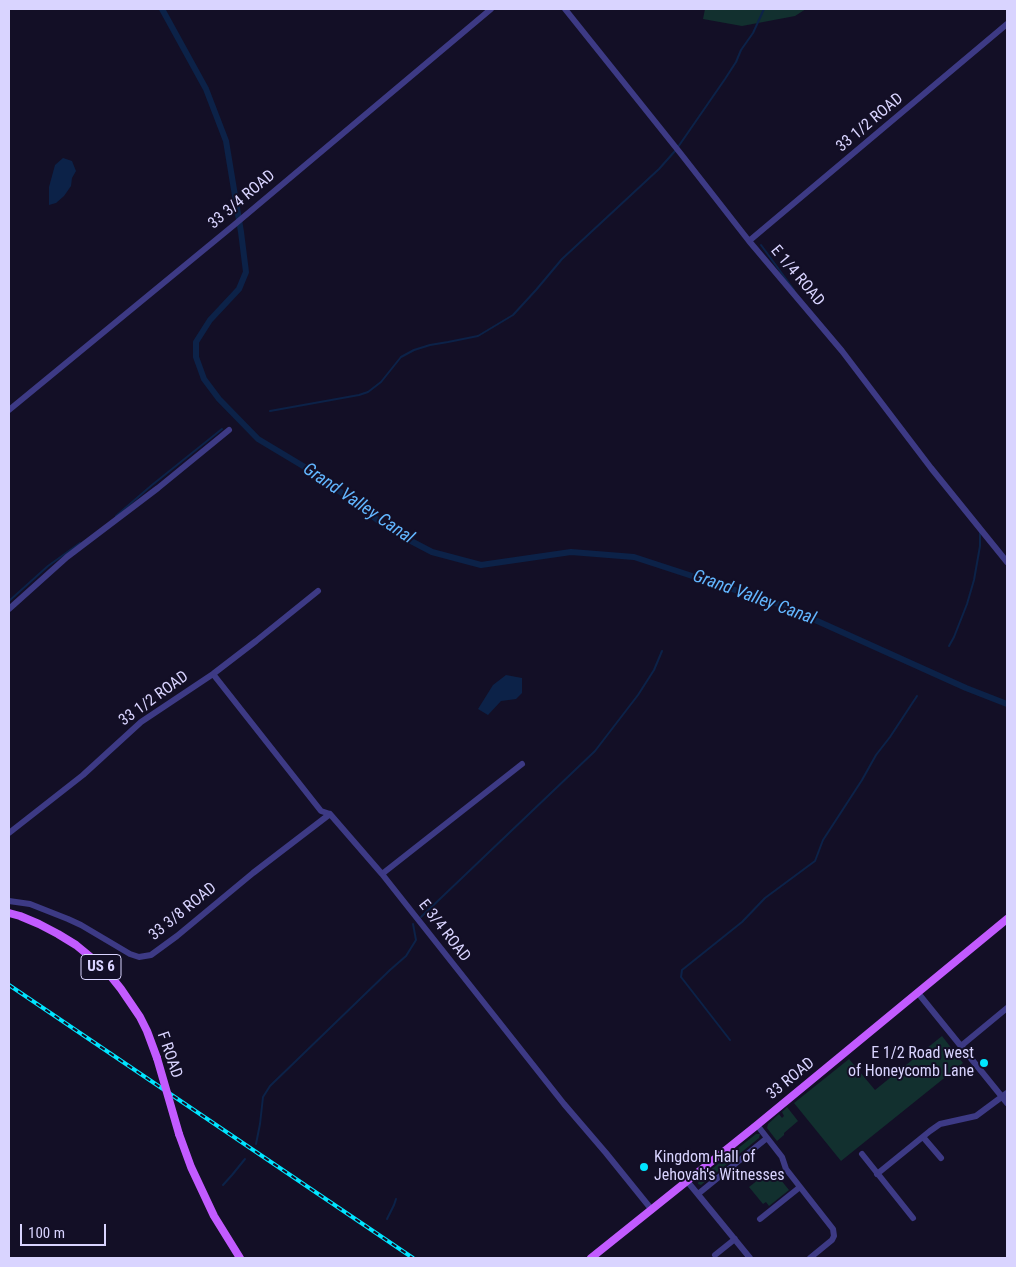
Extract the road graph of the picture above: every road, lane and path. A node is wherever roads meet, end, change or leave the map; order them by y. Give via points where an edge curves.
1 (491, 9) edge
2 (564, 9) edge
3 (1007, 24) edge
4 (749, 241) junction
5 (9, 410) edge
6 (230, 430) dead end
7 (1007, 562) edge
8 (318, 591) dead end
9 (9, 610) edge
10 (212, 674) junction
11 (522, 764) dead end
12 (330, 814) junction
13 (9, 833) edge
14 (382, 874) junction
15 (9, 901) edge
16 (9, 913) edge
17 (1007, 919) edge
18 (918, 993) junction
19 (1007, 1008) edge
20 (961, 1046) junction
21 (1005, 1095) edge
22 (1007, 1103) edge
23 (757, 1125) junction
24 (923, 1137) junction
25 (767, 1138) junction
26 (862, 1154) dead end
27 (941, 1158) dead end
28 (877, 1174) junction
29 (688, 1181) junction
30 (800, 1187) junction
31 (698, 1194) junction
32 (652, 1210) junction
33 (913, 1218) dead end
34 (760, 1219) dead end
35 (735, 1239) junction
36 (715, 1255) dead end
37 (240, 1258) edge
38 (591, 1258) edge
39 (750, 1258) edge
40 (810, 1258) edge

1 - 5 street, 33 3/4 ROAD
2 - 4 street, E 1/4 ROAD
3 - 4 street, 33 1/2 ROAD
4 - 7 street, E 1/4 ROAD via 842,351
6 - 9 street via 67,557
8 - 10 street, 33 1/2 ROAD
10 - 12 street, E 3/4 ROAD via 321,811
10 - 13 street, 33 1/2 ROAD via 141,722 83,775
11 - 14 street
12 - 14 street, E 3/4 ROAD
12 - 15 street, 33 3/8 ROAD via 151,955 139,957 130,954 68,919 30,904
14 - 32 street, E 3/4 ROAD
16 - 37 main road, F ROAD / US 6, bridge via 39,924 76,945 109,974 136,1010 157,1058 197,1182
17 - 18 main road, 33 ROAD
18 - 20 street
18 - 23 main road, 33 ROAD
19 - 20 street
20 - 21 street
21 - 22 street
21 - 24 street via 976,1116 940,1124
23 - 25 street
23 - 29 main road, 33 ROAD
24 - 27 street
24 - 28 street
25 - 30 street
25 - 31 street
26 - 28 street
28 - 33 street
29 - 31 street
29 - 32 main road, 33 ROAD
30 - 34 street
30 - 40 street via 833,1229 834,1236
31 - 35 street
32 - 38 main road, 33 ROAD
35 - 36 street
35 - 39 street

